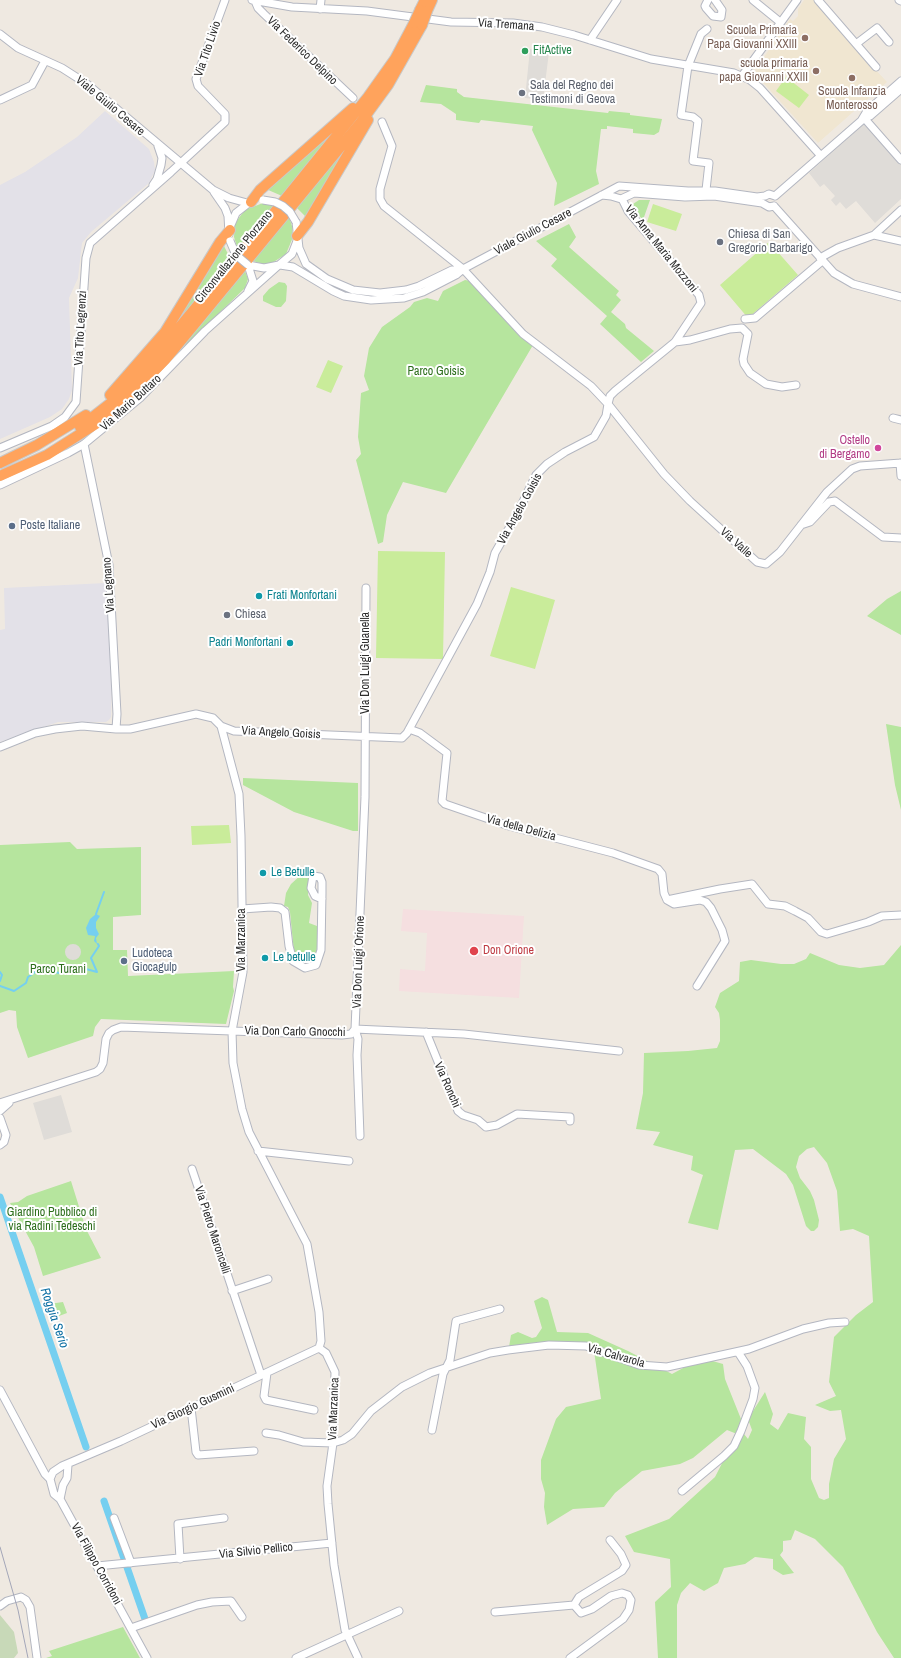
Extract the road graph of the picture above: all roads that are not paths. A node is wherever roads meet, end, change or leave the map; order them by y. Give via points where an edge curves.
1 (225, 0) edge
2 (252, 0) edge
3 (255, 0) edge
4 (321, 0) edge
5 (425, 0) edge
6 (432, 0) edge
7 (617, 0) edge
8 (708, 0) edge
9 (715, 0) edge
10 (753, 0) edge
11 (797, 0) edge
12 (818, 0) edge
13 (320, 9) junction
14 (424, 11) junction
15 (780, 22) junction
16 (707, 29) dead end
17 (0, 34) edge
18 (590, 40) junction
19 (889, 42) dead end
20 (856, 44) junction
21 (45, 61) junction
22 (688, 66) junction
23 (876, 67) dead end
24 (742, 76) junction
25 (901, 81) edge
26 (384, 83) junction
27 (901, 90) edge
28 (353, 98) dead end
29 (0, 100) edge
30 (863, 120) junction
31 (382, 122) dead end
32 (157, 145) junction
33 (820, 156) junction
34 (901, 160) edge
35 (180, 164) junction
36 (624, 187) junction
37 (615, 189) junction
38 (150, 190) junction
39 (213, 190) junction
40 (706, 190) junction
41 (602, 195) junction
42 (765, 196) junction
43 (775, 196) junction
44 (622, 198) junction
45 (249, 202) junction
46 (764, 204) junction
47 (774, 206) junction
48 (901, 210) edge
49 (230, 229) junction
50 (874, 235) junction
51 (297, 237) junction
52 (901, 241) edge
53 (821, 260) junction
54 (248, 265) junction
55 (279, 265) junction
56 (463, 269) junction
57 (245, 296) junction
58 (901, 297) edge
59 (745, 319) dead end
60 (675, 342) junction
61 (796, 385) dead end
62 (608, 404) junction
63 (893, 418) dead end
64 (901, 420) edge
65 (84, 444) junction
66 (0, 448) edge
67 (0, 463) edge
68 (900, 463) edge
69 (0, 469) edge
70 (0, 476) edge
71 (901, 476) edge
72 (0, 485) edge
73 (802, 525) junction
74 (901, 538) edge
75 (366, 588) dead end
76 (221, 726) junction
77 (116, 729) junction
78 (409, 729) junction
79 (366, 738) junction
80 (0, 747) edge
81 (322, 900) dead end
82 (667, 900) junction
83 (242, 909) junction
84 (901, 915) edge
85 (696, 986) dead end
86 (356, 1028) junction
87 (232, 1031) junction
88 (426, 1032) junction
89 (342, 1036) junction
90 (618, 1052) dead end
91 (357, 1055) junction
92 (12, 1100) junction
93 (0, 1103) edge
94 (0, 1110) edge
95 (0, 1118) edge
96 (570, 1121) dead end
97 (360, 1136) dead end
98 (0, 1145) edge
99 (258, 1151) junction
100 (349, 1161) dead end
101 (192, 1169) dead end
102 (268, 1279) dead end
103 (232, 1291) junction
104 (500, 1309) dead end
105 (845, 1322) dead end
106 (319, 1348) junction
107 (738, 1352) junction
108 (446, 1369) junction
109 (264, 1374) junction
110 (0, 1390) edge
111 (191, 1408) junction
112 (314, 1410) dead end
113 (432, 1430) dead end
114 (266, 1434) dead end
115 (333, 1443) junction
116 (254, 1450) dead end
117 (68, 1465) junction
118 (43, 1469) junction
119 (56, 1471) junction
120 (66, 1476) junction
121 (52, 1481) junction
122 (62, 1485) junction
123 (682, 1491) dead end
124 (60, 1499) junction
125 (114, 1518) dead end
126 (224, 1518) dead end
127 (610, 1540) dead end
128 (332, 1543) junction
129 (180, 1559) junction
130 (131, 1563) junction
131 (97, 1566) junction
132 (574, 1605) junction
133 (0, 1606) edge
134 (399, 1611) dead end
135 (495, 1612) dead end
136 (242, 1617) dead end
137 (132, 1629) junction
138 (346, 1634) junction
139 (37, 1658) edge
140 (147, 1658) edge
141 (296, 1658) edge
142 (358, 1658) edge
143 (570, 1658) edge

1 - 35 street, Via Tito Livio via 196,79 198,86 225,114 226,119
2 - 3 street, Via Tremana
3 - 13 street, Via Tremana via 292,8
3 - 28 street, Via Federico Delpino via 258,8
4 - 13 street
5 - 14 highway, Circonvallazione Plorzano
6 - 14 highway, Circonvallazione Plorzano
7 - 18 street
8 - 9 street via 706,8 713,16 721,17 722,10
10 - 15 street
11 - 15 street
12 - 20 street
13 - 18 street, Via Tremana via 367,11 451,22 513,23
14 - 26 highway, Circonvallazione Plorzano, bridge
15 - 24 street
16 - 22 street via 701,34
17 - 21 street, Viale Giulio Cesare via 18,48
18 - 22 street, Via Tremana via 634,54
19 - 20 street via 877,28
20 - 23 street
21 - 29 street via 32,85
21 - 32 street, Viale Giulio Cesare via 87,84
22 - 24 street, Via Tremana
22 - 40 street via 680,115 694,117 698,121 693,161 709,163
24 - 33 street, Via Tremana via 760,88
25 - 30 street via 867,111
26 - 45 highway
26 - 51 highway via 308,222
26 - 69 highway, Circonvallazione Plorzano via 127,388 98,414 67,436
26 - 70 highway, Circonvallazione Plorzano via 360,122 195,325 133,393 99,422 73,439 47,455
27 - 30 street
30 - 33 street
30 - 34 street
31 - 56 street via 392,146 380,189 380,199 384,206
32 - 35 street, Viale Giulio Cesare
32 - 38 street, Via Tito Legrenzi via 161,152 161,165
33 - 43 street
35 - 38 street, Via Tito Legrenzi
35 - 39 street, Viale Giulio Cesare
36 - 37 street, Viale Giulio Cesare via 619,186
36 - 40 street via 688,192
36 - 44 street via 628,191
37 - 41 street, Viale Giulio Cesare
37 - 44 street
38 - 66 street, Via Tito Legrenzi via 94,238 87,249 78,393 72,409 52,426
39 - 45 street, Viale Giulio Cesare via 229,198
39 - 49 street, Viale Giulio Cesare via 225,208
40 - 42 street
41 - 44 street
41 - 56 street, Viale Giulio Cesare
42 - 43 street
42 - 46 street
43 - 47 street via 777,201
44 - 46 street via 634,194 714,196
44 - 60 street, Via Anna Maria Mozzoni via 628,211 700,299 700,306
45 - 49 street, Viale Giulio Cesare via 236,213
45 - 51 street, Viale Giulio Cesare, bridge via 263,200 283,206 296,222
46 - 47 street
47 - 53 street
48 - 50 street
49 - 54 street, Viale Giulio Cesare, bridge via 230,241 236,255
49 - 67 highway via 165,332 107,398 63,430
50 - 52 street
50 - 53 street via 838,248
51 - 55 street, Viale Giulio Cesare via 292,254
51 - 56 street, Viale Giulio Cesare via 306,264 327,279 358,291 380,293 406,290 452,270
53 - 58 street via 834,273 853,284
53 - 59 street via 755,318
54 - 55 street, Viale Giulio Cesare via 264,268
54 - 57 street, Via Mario Buttaro via 253,284
55 - 56 street, Viale Giulio Cesare via 293,267 339,293 370,300 411,297
55 - 57 street, Via Mario Buttaro
56 - 62 street via 523,334 591,386
57 - 65 street, Via Mario Buttaro via 206,331 140,398
60 - 61 street via 742,328 748,334 743,359 750,373 766,384 782,387
60 - 62 street, Via Anna Maria Mozzoni via 614,391
62 - 73 street, Via Valle via 676,488 756,562 770,563
62 - 78 street, Via Angelo Goisis via 603,424 594,437 565,452 536,474 496,553 477,604
63 - 64 street
65 - 72 street, Via Mario Buttaro
65 - 77 street, Via Legnano via 109,565
68 - 71 street
68 - 73 street via 852,469 826,492
73 - 74 street, Via Valle via 810,522 829,502 835,501 883,537
75 - 79 street, Via Don Luigi Guanella
76 - 77 street, Via Angelo Goisis via 213,718 196,714 130,729
76 - 79 street, Via Angelo Goisis via 234,731
76 - 83 street, Via Marzanica via 239,794
77 - 80 street, Via Angelo Goisis via 82,726 42,732
78 - 79 street, Via Angelo Goisis via 400,738
78 - 82 street, Via della Delizia via 420,733 447,753 442,801 445,804 509,826 612,853 658,869 662,874
79 - 86 street, Via Don Luigi Orione
81 - 83 street via 319,960 305,968 293,961 285,912 280,908 271,907
82 - 84 street via 752,884 768,904 786,906 796,911 827,934 882,916
82 - 85 street via 674,904 700,900 706,902 722,930 725,941
83 - 87 street, Via Marzanica via 242,982
86 - 88 street
86 - 89 street, Via Don Carlo Gnocchi via 350,1034
86 - 91 street, Via Don Luigi Orione
87 - 89 street, Via Don Carlo Gnocchi
87 - 92 street, Via Don Carlo Gnocchi via 121,1027 113,1030 106,1039 103,1063 96,1072
87 - 99 street, Via Marzanica via 237,1084 249,1132
88 - 90 street
88 - 96 street, Via Ronchi via 458,1111 463,1115 478,1120 486,1127 497,1125 517,1114 570,1117
89 - 91 street via 352,1041
91 - 97 street, Via Don Luigi Orione
92 - 93 street
92 - 94 street
95 - 98 street via 6,1135
99 - 100 street
99 - 106 street, Via Marzanica via 307,1244 319,1312 322,1341
101 - 103 street, Via Pietro Maroncelli
102 - 103 street
103 - 109 street, Via Pietro Maroncelli
104 - 108 street via 456,1322 450,1360
105 - 107 street, Via Calvarola via 803,1329
106 - 109 street, Via Giorgio Gusmini
106 - 115 street, Via Marzanica via 330,1358 335,1372
107 - 108 street, Via Calvarola via 667,1367 639,1365 586,1346 549,1345 490,1353
107 - 123 street via 747,1366 755,1388 741,1431 734,1446
108 - 113 street
108 - 115 street, Via Calvarola via 402,1387 371,1411 346,1439
109 - 111 street, Via Giorgio Gusmini
109 - 112 street via 266,1400
110 - 118 street, Via Filippo Corridoni
111 - 116 street via 198,1455
111 - 117 street, Via Giorgio Gusmini
114 - 115 street via 303,1442
115 - 128 street, Via Marzanica via 327,1486
117 - 119 street, Via Giorgio Gusmini
117 - 120 street
118 - 119 street
118 - 121 street, Via Filippo Corridoni via 44,1474
119 - 120 street via 63,1472
119 - 121 street
120 - 122 street via 66,1481
121 - 122 street via 57,1486
121 - 124 street, Via Filippo Corridoni via 54,1494
122 - 124 street
124 - 131 street, Via Filippo Corridoni
125 - 130 street
126 - 129 street via 178,1524
127 - 132 street via 626,1565 622,1571 579,1597
128 - 129 street, Via Silvio Pellico
128 - 138 street, Via Marzanica
129 - 130 street, Via Silvio Pellico
130 - 131 street, Via Silvio Pellico
131 - 137 street, Via Filippo Corridoni
132 - 135 street
132 - 143 street via 581,1613 611,1596 622,1593 628,1595 631,1600 629,1610 623,1619
133 - 139 street via 21,1597 26,1600 30,1607
134 - 138 street
136 - 137 street via 231,1601 212,1602
137 - 140 street, Via Filippo Corridoni
138 - 141 street
138 - 142 street, Via Marzanica

